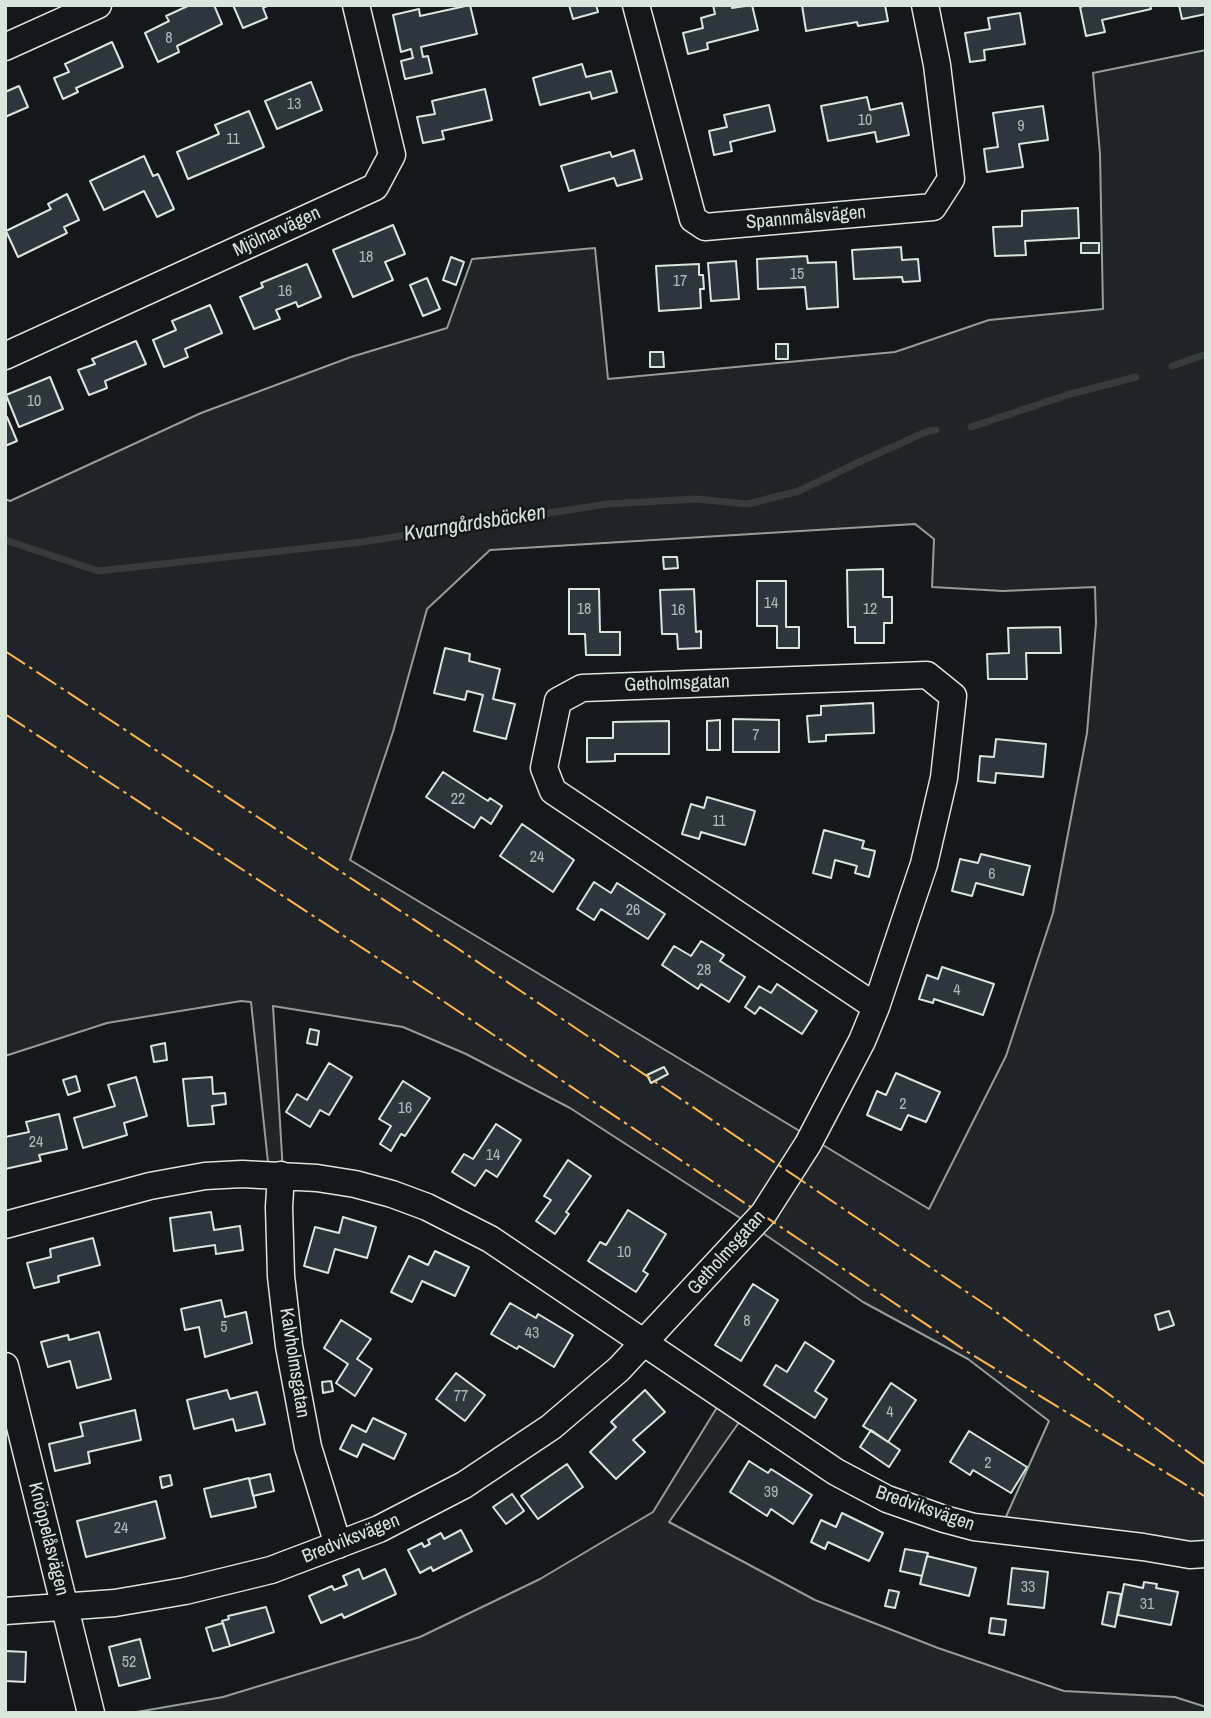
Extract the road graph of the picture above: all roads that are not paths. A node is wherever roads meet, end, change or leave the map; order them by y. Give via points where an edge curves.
1 (98, 5) edge
2 (356, 5) edge
3 (636, 5) edge
4 (925, 5) edge
5 (5, 47) edge
6 (5, 356) edge
7 (876, 1007) junction
8 (281, 1175) junction
9 (5, 1225) edge
10 (644, 1343) junction
11 (5, 1366) edge
12 (338, 1545) junction
13 (1206, 1554) edge
14 (65, 1608) junction
15 (5, 1611) edge
16 (91, 1713) edge

1 - 5 street
2 - 6 street, Mjölnarvägen via 392,155 375,187
3 - 4 street, Spannmålsvägen via 694,219 705,227 933,207 951,178
7 - 7 street, Getholmsgatan via 924,864 944,778 953,696 927,675 582,688 558,701 544,768 553,791
7 - 10 street, Getholmsgatan via 780,1190 744,1236
8 - 9 street, Bredviksvägen via 178,1180
8 - 10 street, Bredviksvägen via 355,1184 461,1222
8 - 12 street, Kalvholmsgatan via 281,1276 289,1346 308,1447
10 - 12 street, Bredviksvägen via 584,1401 511,1455 422,1508
10 - 13 street, Bredviksvägen via 836,1472 915,1510 1005,1532
11 - 14 street, Knöppelåsvägen
12 - 14 street, Bredviksvägen via 271,1570 185,1591
14 - 15 street, Bredviksvägen
14 - 16 street, Knöppelåsvägen

